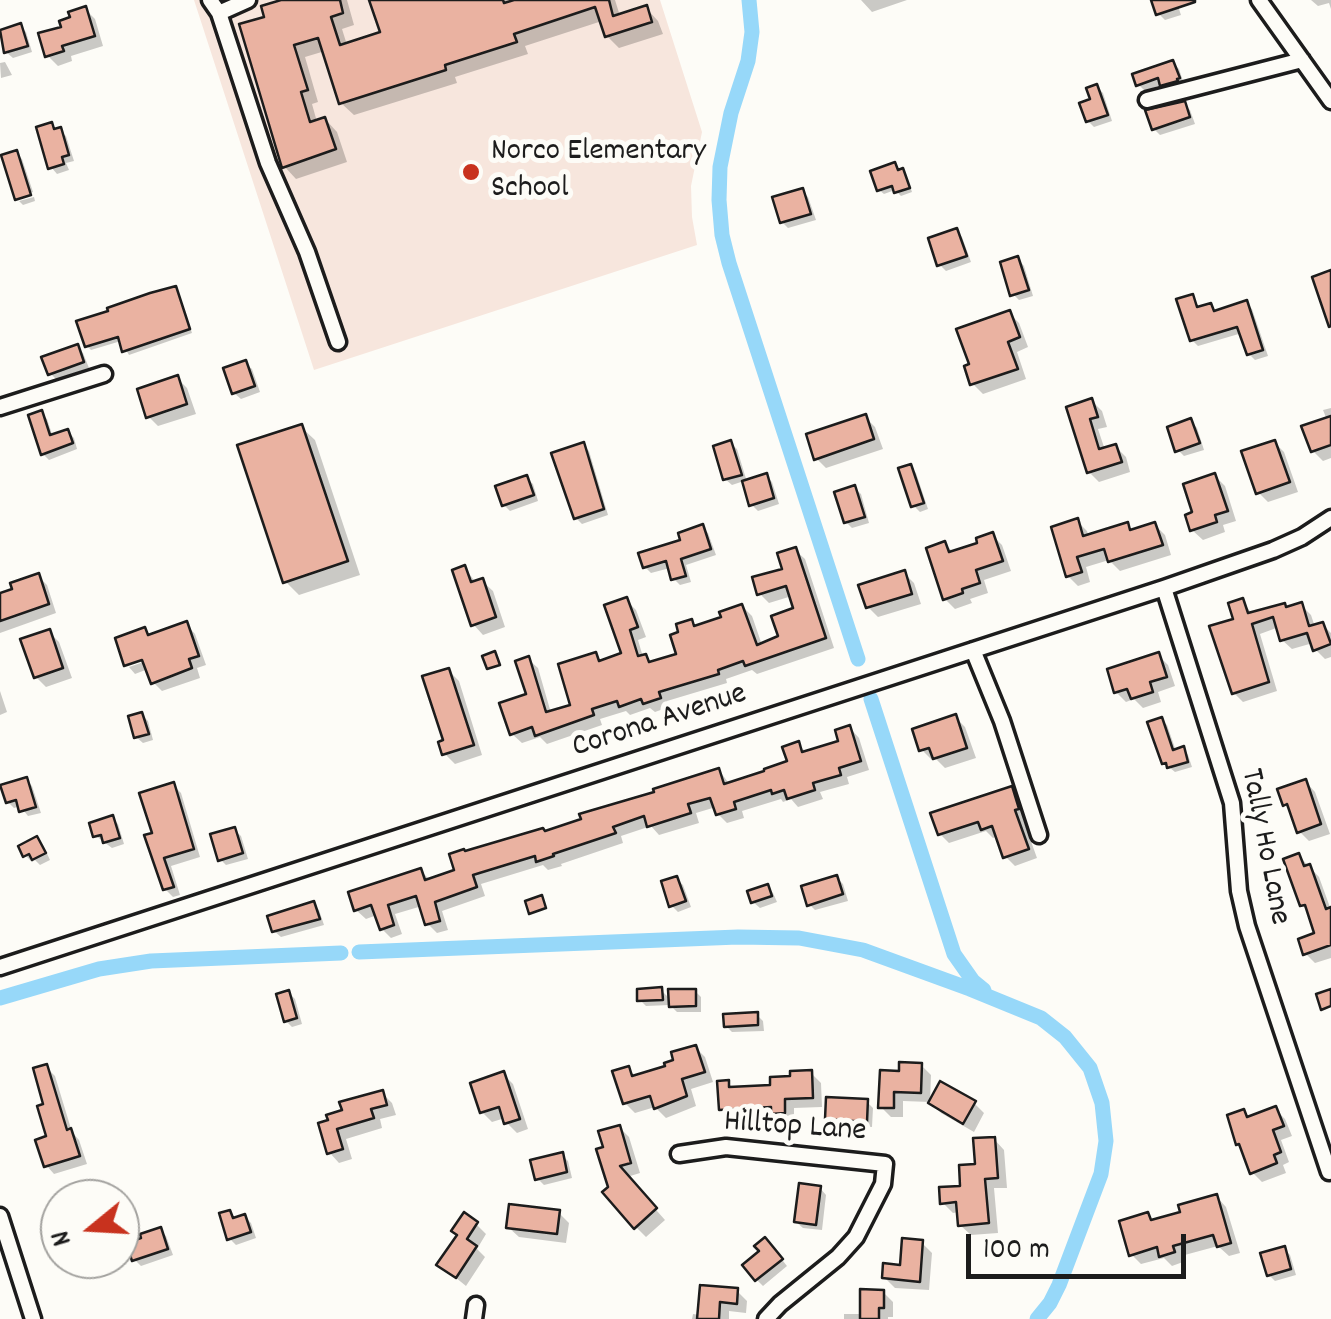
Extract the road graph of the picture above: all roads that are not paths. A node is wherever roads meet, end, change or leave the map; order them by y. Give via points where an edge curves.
1 (210, 0) edge
2 (248, 0) edge
3 (1259, 0) edge
4 (220, 13) junction
5 (1302, 60) junction
6 (1147, 100) dead end
7 (1331, 101) edge
8 (338, 342) dead end
9 (104, 374) dead end
10 (0, 407) edge
11 (1331, 518) edge
12 (1164, 588) junction
13 (973, 650) junction
14 (1039, 835) dead end
15 (0, 966) edge
16 (679, 1154) dead end
17 (1330, 1172) edge
18 (0, 1216) edge
19 (34, 1319) edge
20 (766, 1319) edge

1 - 4 street
2 - 4 street
3 - 5 street
4 - 8 street via 268,163
5 - 6 street
5 - 7 street
9 - 10 street
11 - 12 street, Corona Avenue via 1273,550
12 - 13 street, Corona Avenue
12 - 17 street, Tally Ho Lane via 1232,803 1247,926
13 - 14 street
13 - 15 street, Corona Avenue
16 - 20 street, Hilltop Lane via 726,1147 885,1164 883,1184 856,1236
18 - 19 street

